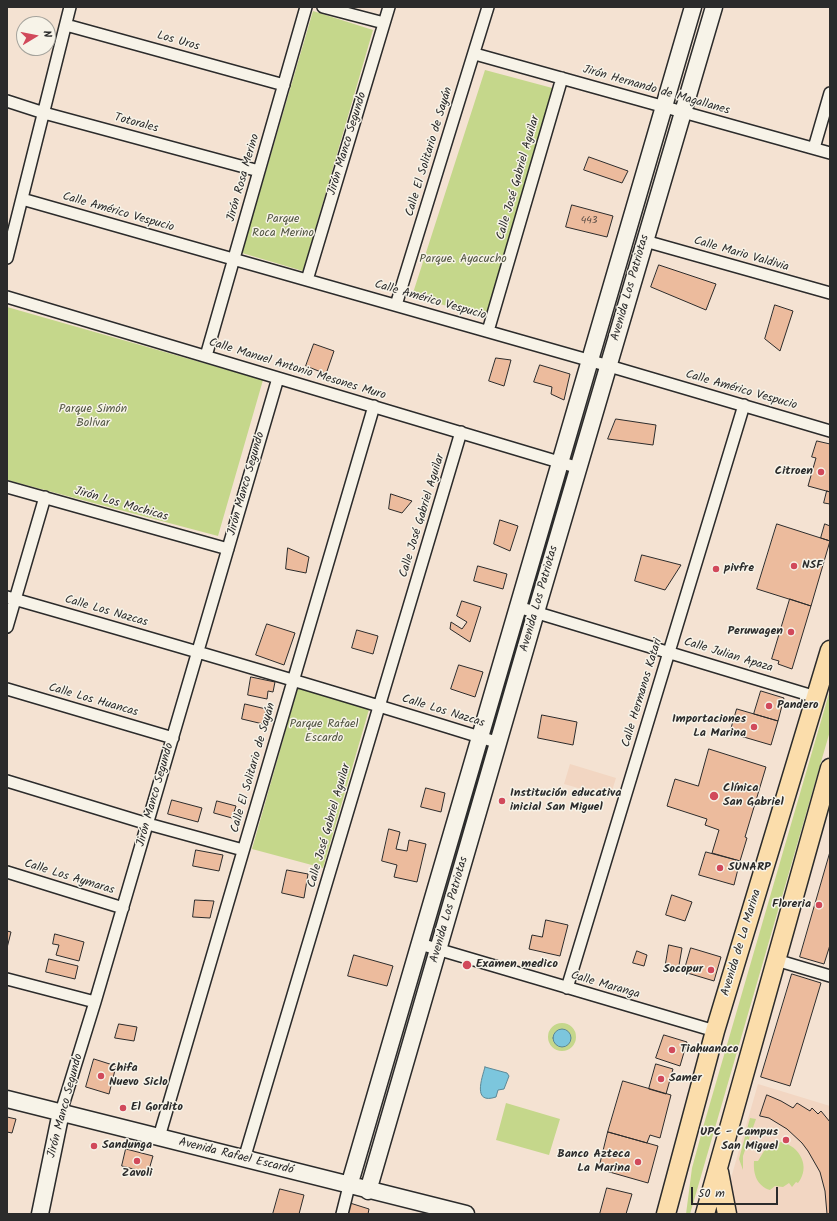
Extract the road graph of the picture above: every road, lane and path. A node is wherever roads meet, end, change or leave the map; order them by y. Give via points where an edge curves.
1 (70, 7) edge
2 (306, 7) edge
3 (323, 7) edge
4 (388, 7) edge
5 (488, 7) edge
6 (688, 8) edge
7 (712, 12) edge
8 (384, 23) junction
9 (66, 24) junction
10 (474, 54) junction
11 (562, 78) junction
12 (284, 85) junction
13 (830, 93) edge
14 (7, 101) edge
15 (664, 107) junction
16 (682, 112) junction
17 (44, 113) junction
18 (814, 148) junction
19 (830, 153) edge
20 (259, 171) junction
21 (22, 199) junction
22 (645, 241) junction
23 (7, 258) edge
24 (234, 259) junction
25 (307, 280) junction
26 (830, 293) edge
27 (7, 297) edge
28 (396, 305) junction
29 (488, 331) junction
30 (206, 356) junction
31 (590, 360) junction
32 (609, 366) junction
33 (278, 378) junction
34 (744, 405) junction
35 (374, 406) junction
36 (830, 431) edge
37 (461, 432) junction
38 (560, 462) junction
39 (579, 468) junction
40 (7, 487) edge
41 (45, 498) junction
42 (228, 549) junction
43 (11, 598) edge
44 (518, 607) junction
45 (536, 612) junction
46 (7, 627) edge
47 (830, 650) edge
48 (198, 651) junction
49 (669, 652) junction
50 (293, 680) junction
51 (7, 690) edge
52 (816, 697) junction
53 (380, 706) junction
54 (480, 737) junction
55 (173, 738) junction
56 (499, 743) junction
57 (830, 768) edge
58 (7, 781) edge
59 (148, 824) junction
60 (243, 850) junction
61 (7, 872) edge
62 (123, 908) junction
63 (420, 944) junction
64 (439, 950) junction
65 (776, 960) junction
66 (830, 976) edge
67 (7, 978) edge
68 (568, 988) junction
69 (96, 1002) junction
70 (715, 1031) junction
71 (7, 1099) edge
72 (735, 1106) junction
73 (61, 1112) junction
74 (159, 1137) junction
75 (244, 1159) junction
76 (718, 1168) junction
77 (349, 1186) junction
78 (368, 1191) junction
79 (723, 1191) junction
80 (40, 1214) edge
81 (342, 1214) edge
82 (466, 1214) edge
83 (666, 1214) edge
84 (705, 1214) edge
85 (728, 1214) edge

1 - 9 street
2 - 12 street, Jirón Rosa Merino
3 - 8 street
4 - 8 street, Jirón Manco Segundo
5 - 10 street, Calle El Solitario de Sayán
6 - 7 main road
6 - 15 main road, Avenida Los Patriotas
7 - 16 main road, Avenida Los Patriotas
8 - 25 street, Jirón Manco Segundo
9 - 12 street, Los Uros
9 - 17 street
10 - 11 street, Jirón Hernando de Magallanes
10 - 28 street, Calle El Solitario de Sayán
11 - 15 street, Jirón Hernando de Magallanes
11 - 29 street, Calle José Gabriel Aguilar
12 - 20 street, Jirón Rosa Merino
13 - 18 street
14 - 17 street, Totorales
15 - 16 street, Jirón Hernando de Magallanes
15 - 31 main road, Avenida Los Patriotas
16 - 18 street, Jirón Hernando de Magallanes
16 - 22 main road, Avenida Los Patriotas
17 - 20 street, Totorales
17 - 21 street
18 - 19 street, Jirón Hernando de Magallanes
20 - 24 street, Jirón Rosa Merino
21 - 23 street
21 - 24 street, Calle Américo Vespucio
22 - 26 street, Calle Mario Valdivia
22 - 32 main road, Avenida Los Patriotas
24 - 25 street, Calle Américo Vespucio
24 - 30 street, Jirón Rosa Merino
25 - 28 street, Calle Américo Vespucio
27 - 30 street, Calle Manuel Antonio Mesones Muro
28 - 29 street, Calle Américo Vespucio
29 - 31 street, Calle Américo Vespucio
30 - 33 street, Calle Manuel Antonio Mesones Muro
31 - 32 street, Calle Américo Vespucio
31 - 38 main road, Avenida Los Patriotas
32 - 34 street, Calle Américo Vespucio
32 - 39 main road, Avenida Los Patriotas
33 - 35 street, Calle Manuel Antonio Mesones Muro
33 - 42 street, Jirón Manco Segundo
34 - 36 street, Calle Américo Vespucio
34 - 49 street, Calle Hermanos Katari
35 - 37 street, Calle Manuel Antonio Mesones Muro
35 - 50 street, Calle El Solitario de Sayán
37 - 38 street, Calle Manuel Antonio Mesones Muro
37 - 53 street, Calle José Gabriel Aguilar
38 - 39 street, Calle Manuel Antonio Mesones Muro
38 - 44 main road, Avenida Los Patriotas
39 - 45 main road, Avenida Los Patriotas
40 - 41 street, Jirón Los Mochicas
41 - 42 street, Jirón Los Mochicas
41 - 43 street
42 - 48 street, Jirón Manco Segundo
43 - 46 street
43 - 48 street, Calle Los Nazcas
44 - 45 street, Calle Julian Apaza
44 - 54 main road, Avenida Los Patriotas
45 - 49 street, Calle Julian Apaza
45 - 56 main road, Avenida Los Patriotas
47 - 52 main road, Avenida de La Marina
48 - 50 street, Calle Los Nazcas
48 - 55 street, Jirón Manco Segundo
49 - 52 street, Calle Julian Apaza
49 - 68 street, Calle Hermanos Katari
50 - 53 street, Calle Los Nazcas
50 - 60 street, Calle El Solitario de Sayán
51 - 55 street, Calle Los Huancas
52 - 70 main road, Avenida de La Marina
53 - 54 street, Calle Los Nazcas
53 - 75 street, Calle José Gabriel Aguilar
54 - 56 street, Calle Los Nazcas
54 - 63 main road, Avenida Los Patriotas
55 - 59 street, Jirón Manco Segundo
56 - 64 main road, Avenida Los Patriotas
57 - 65 main road
58 - 59 street
59 - 60 street
59 - 62 street, Jirón Manco Segundo
60 - 74 street, Calle El Solitario de Sayán
61 - 62 street, Calle Los Aymaras
62 - 69 street, Jirón Manco Segundo
63 - 64 street, Calle Maranga
63 - 77 main road, Avenida Los Patriotas
64 - 68 street, Calle Maranga
64 - 78 main road, Avenida Los Patriotas
65 - 66 street
65 - 72 main road
67 - 69 street
68 - 70 street, Calle Maranga
69 - 73 street, Jirón Manco Segundo
70 - 83 main road, Avenida de La Marina
71 - 73 main road, Avenida Rafael Escardó
72 - 76 main road
72 - 79 main road via 740,1129
73 - 74 main road, Avenida Rafael Escardó
73 - 80 main road, Jirón Manco Segundo
74 - 75 main road, Avenida Rafael Escardó
75 - 77 main road, Avenida Rafael Escardó
76 - 79 main road
76 - 84 main road
77 - 78 main road, Avenida Rafael Escardó
77 - 81 street
78 - 82 main road, Avenida Rafael Escardó
79 - 85 main road

